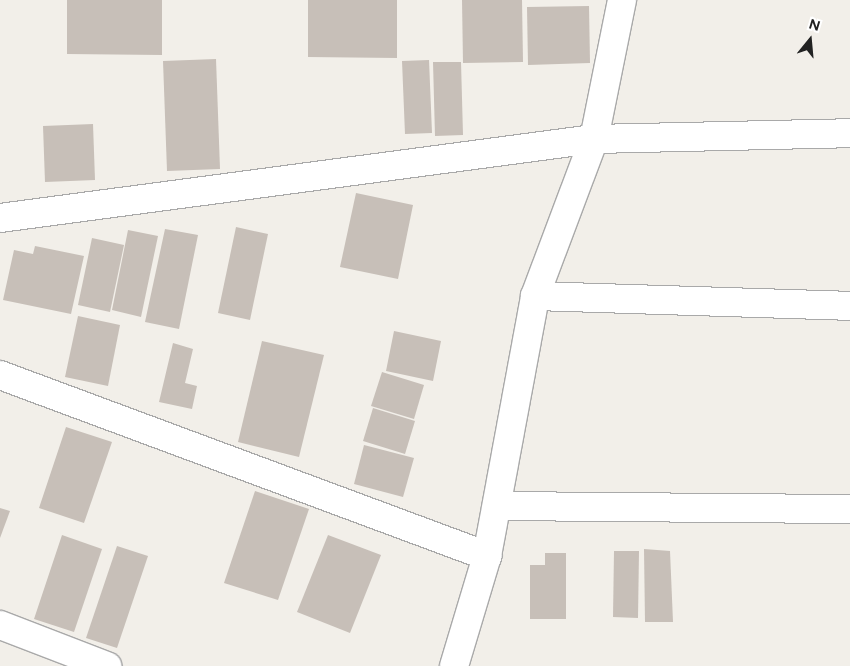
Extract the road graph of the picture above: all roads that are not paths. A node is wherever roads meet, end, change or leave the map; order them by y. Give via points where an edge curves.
1 (622, 0) edge
2 (850, 133) edge
3 (594, 140) junction
4 (0, 218) edge
5 (535, 296) junction
6 (850, 306) edge
7 (0, 375) edge
8 (498, 506) junction
9 (850, 509) edge
10 (487, 556) junction
11 (0, 626) edge
12 (106, 666) edge
13 (454, 666) edge

1 - 3 street
2 - 3 street
3 - 4 street
3 - 5 street
5 - 6 street
5 - 8 street
7 - 10 street
8 - 9 street
8 - 10 street
10 - 13 street
11 - 12 street

